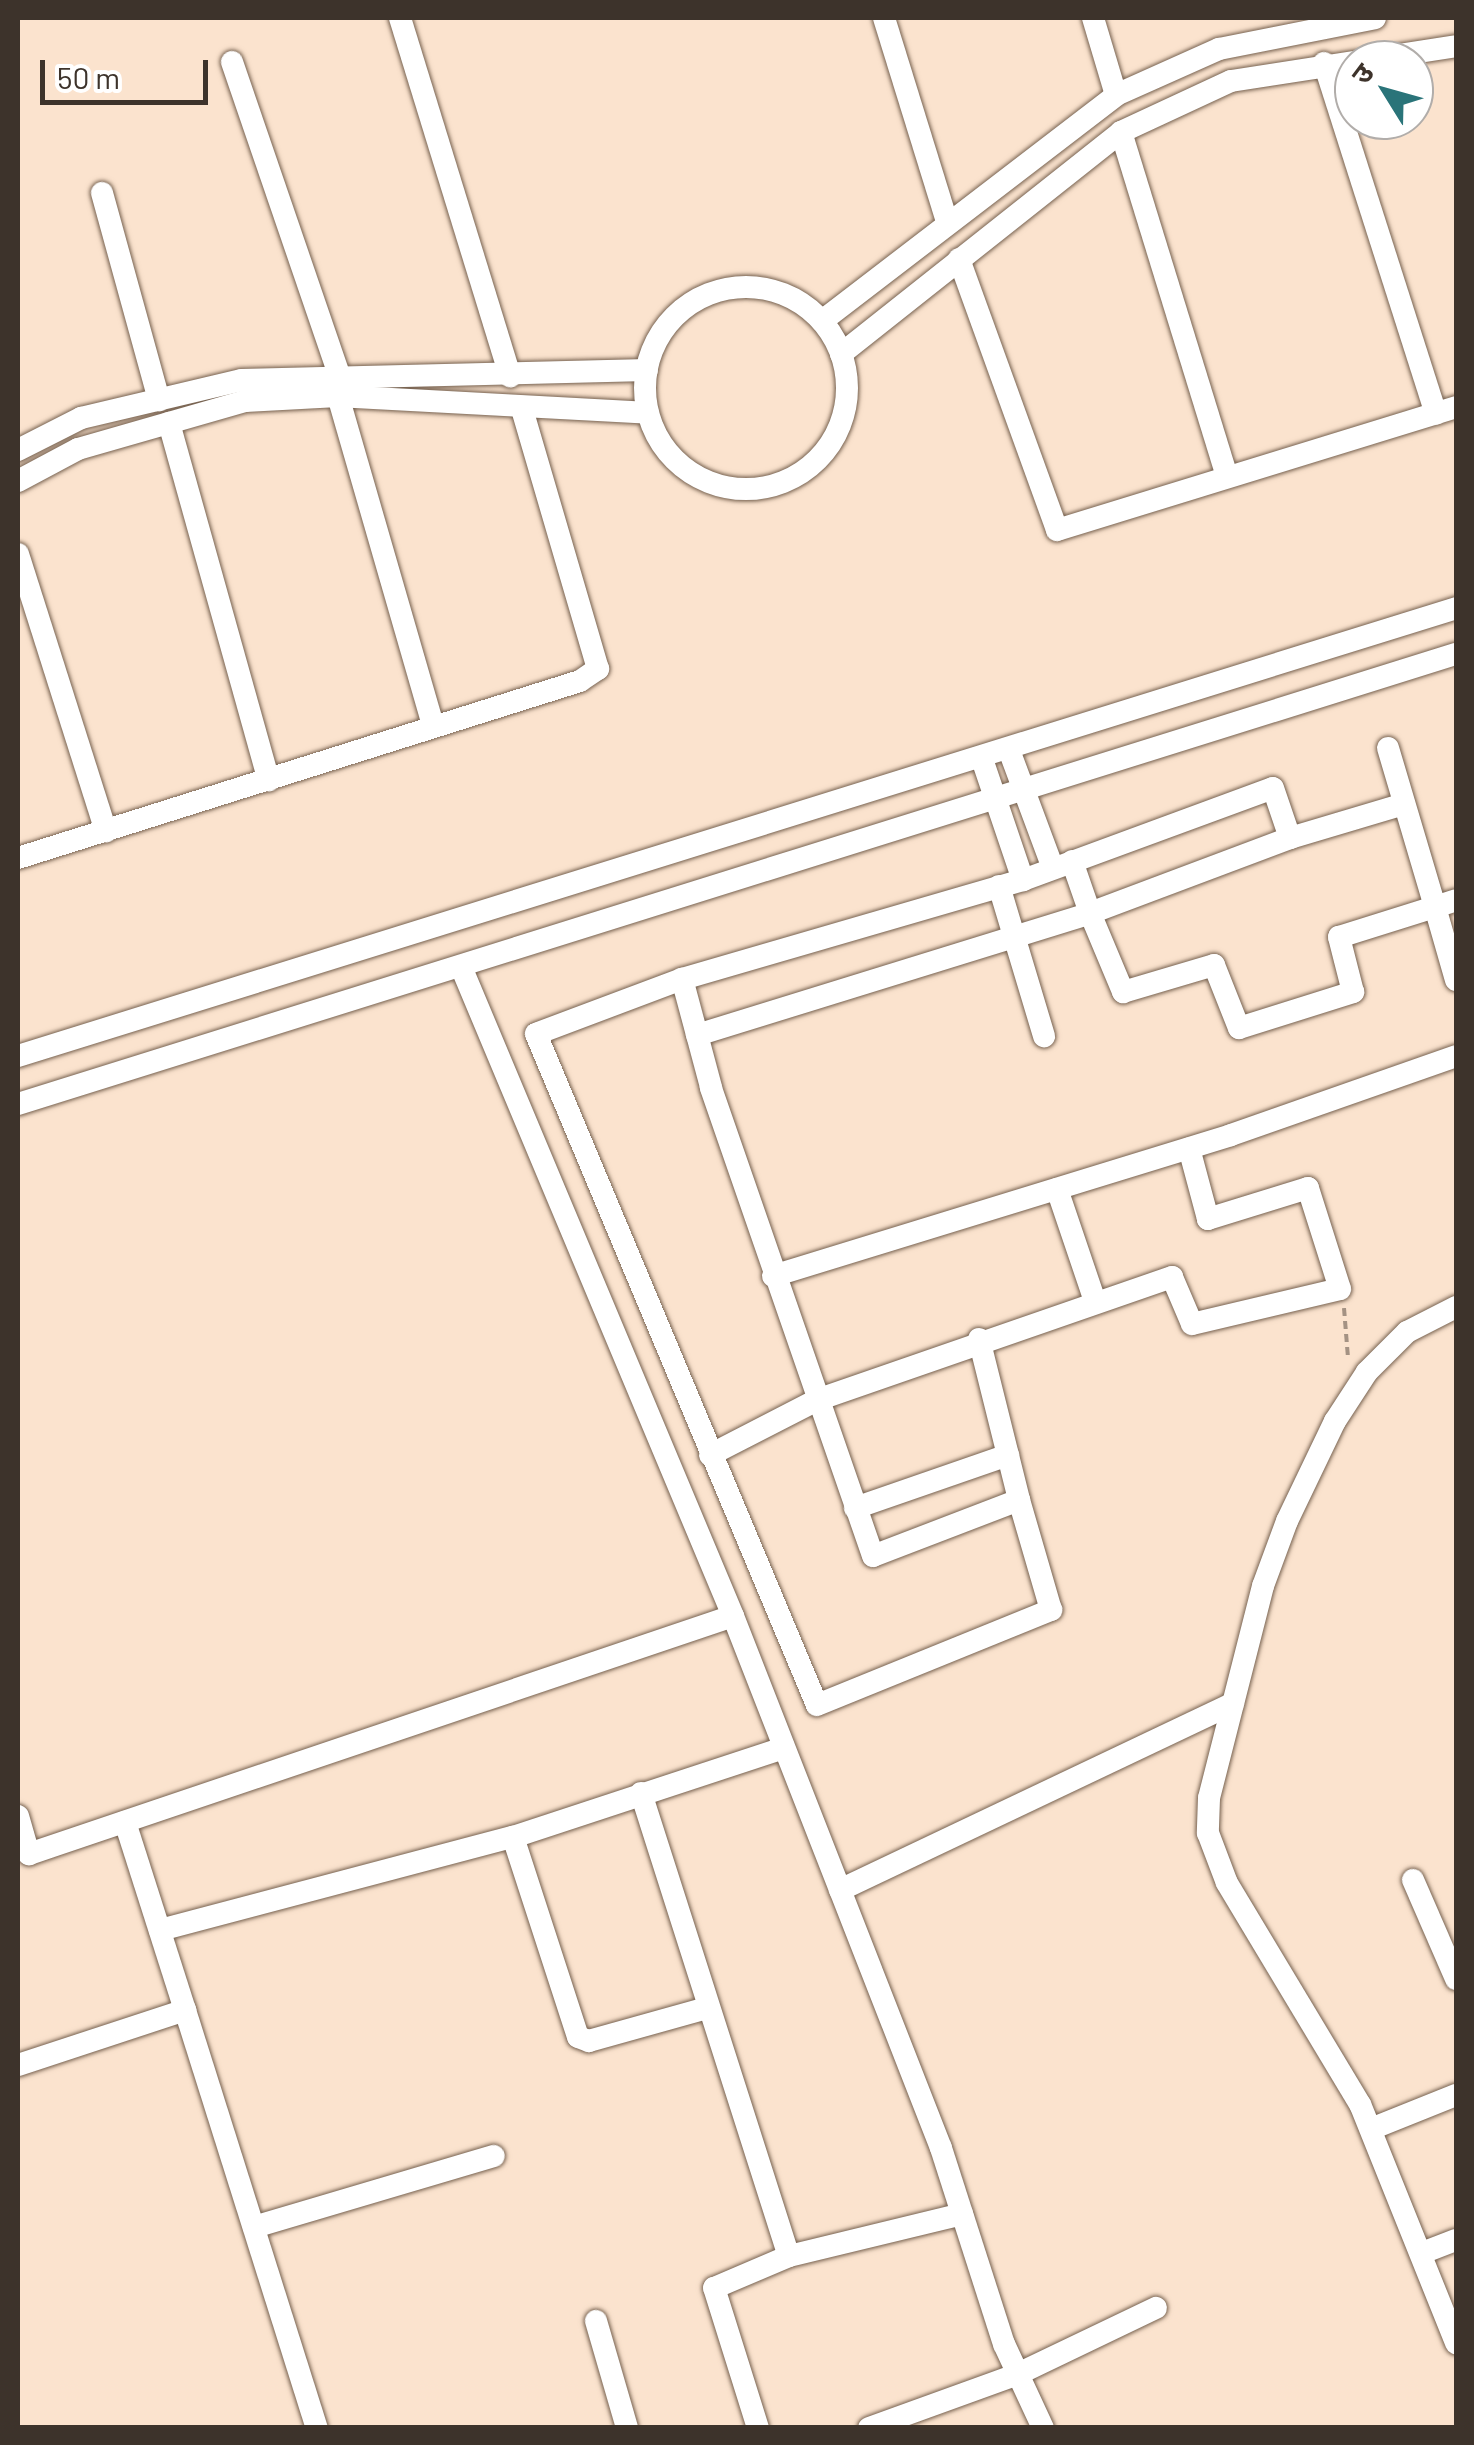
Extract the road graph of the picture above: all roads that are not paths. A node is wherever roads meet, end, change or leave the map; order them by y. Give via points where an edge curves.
1 (400, 18) edge
2 (884, 18) edge
3 (1093, 18) edge
4 (1375, 18) edge
5 (1301, 24) edge
6 (1456, 46) edge
7 (232, 62) dead end
8 (1324, 63) junction
9 (1116, 95) junction
10 (1121, 132) junction
11 (102, 194) dead end
12 (947, 220) junction
13 (959, 258) junction
14 (822, 321) junction
15 (841, 354) junction
16 (647, 370) junction
17 (510, 376) junction
18 (339, 385) junction
19 (159, 400) junction
20 (522, 410) junction
21 (1446, 410) edge
22 (648, 413) junction
23 (169, 422) junction
24 (18, 450) edge
25 (1227, 476) junction
26 (18, 481) edge
27 (18, 554) edge
28 (1456, 608) edge
29 (1456, 654) edge
30 (433, 726) junction
31 (1388, 748) dead end
32 (1009, 750) junction
33 (982, 758) junction
34 (269, 780) junction
35 (1025, 793) junction
36 (997, 801) junction
37 (1404, 804) junction
38 (106, 831) junction
39 (1290, 838) junction
40 (18, 858) edge
41 (1062, 864) junction
42 (1023, 880) junction
43 (999, 886) junction
44 (1446, 903) edge
45 (1090, 913) junction
46 (1015, 939) junction
47 (462, 969) junction
48 (682, 978) junction
49 (1456, 980) edge
50 (697, 1036) junction
51 (1044, 1036) dead end
52 (18, 1056) edge
53 (1456, 1056) edge
54 (18, 1104) edge
55 (1189, 1148) junction
56 (1057, 1189) junction
57 (774, 1276) junction
58 (1095, 1302) junction
59 (1456, 1307) edge
60 (979, 1340) junction
61 (817, 1400) junction
62 (710, 1455) junction
63 (1008, 1456) junction
64 (1020, 1500) junction
65 (855, 1508) junction
66 (733, 1616) junction
67 (1233, 1703) junction
68 (784, 1748) junction
69 (642, 1793) junction
70 (18, 1816) edge
71 (125, 1822) junction
72 (514, 1837) junction
73 (1413, 1880) dead end
74 (840, 1890) junction
75 (160, 1930) junction
76 (1456, 1978) edge
77 (707, 2008) junction
78 (185, 2010) junction
79 (18, 2065) edge
80 (1456, 2095) edge
81 (1371, 2130) junction
82 (494, 2156) dead end
83 (962, 2214) junction
84 (254, 2228) junction
85 (1456, 2240) edge
86 (1422, 2253) junction
87 (789, 2256) junction
88 (1156, 2308) dead end
89 (596, 2321) dead end
90 (1456, 2343) edge
91 (1018, 2374) junction
92 (317, 2428) edge
93 (627, 2428) edge
94 (758, 2428) edge
95 (870, 2428) edge
96 (1043, 2428) edge

1 - 17 street
2 - 12 street
3 - 9 street
4 - 5 street
5 - 9 street via 1220,49
6 - 8 street
7 - 18 street
8 - 10 street via 1231,81
8 - 21 street
9 - 12 street
10 - 13 street
10 - 25 street
11 - 19 street
12 - 14 street
13 - 15 street
13 - 25 street via 1056,530
14 - 15 street
14 - 16 street via 791,296 730,288 676,316
15 - 22 street via 847,392 842,420 829,446 784,482 742,488 700,478 668,450
16 - 17 street
16 - 22 street
17 - 18 street
18 - 19 street via 242,380
18 - 20 street
18 - 23 street
18 - 30 street
19 - 24 street via 82,418
20 - 22 street
20 - 30 street via 598,670
21 - 25 street
23 - 26 street via 78,449
23 - 34 street
27 - 38 street
28 - 32 street
29 - 35 street
30 - 34 street
31 - 37 street
32 - 33 street
32 - 35 street
33 - 36 street
33 - 52 street
34 - 38 street
35 - 36 street
35 - 41 street
36 - 42 street
36 - 47 street
37 - 39 street
37 - 44 street
38 - 40 street
39 - 41 street via 1272,788
39 - 45 street
41 - 42 street
41 - 45 street
42 - 43 street
43 - 46 street
43 - 48 street
44 - 45 street via 1339,937 1353,992 1239,1028 1214,966 1123,992
44 - 49 street
45 - 46 street
46 - 50 street
46 - 51 street
47 - 54 street
47 - 66 street
48 - 50 street
48 - 62 street via 536,1034
50 - 57 street
53 - 55 street
55 - 56 street
55 - 58 street via 1208,1219 1308,1188 1340,1289 1192,1324 1172,1276
56 - 57 street
56 - 58 street
57 - 61 street
58 - 60 street
59 - 67 street via 1407,1332 1349,1400 1287,1522
60 - 61 street
60 - 63 street
61 - 62 street
61 - 65 street
62 - 64 street via 817,1704 1051,1610
63 - 64 street
63 - 65 street
64 - 65 street via 873,1556
66 - 68 street
66 - 71 street
67 - 74 street
67 - 81 street via 1209,1798 1215,1857
68 - 69 street
68 - 74 street
69 - 72 street
69 - 77 street
70 - 71 street via 29,1854
71 - 75 street
72 - 75 street
72 - 77 street via 578,2037 589,2040
73 - 76 street
74 - 83 street
75 - 78 street
77 - 87 street
78 - 79 street
78 - 84 street
80 - 81 street
81 - 86 street
82 - 84 street
83 - 87 street
83 - 91 street
84 - 92 street
85 - 86 street
86 - 90 street
87 - 94 street via 714,2288
88 - 91 street
89 - 93 street
91 - 95 street
91 - 96 street

